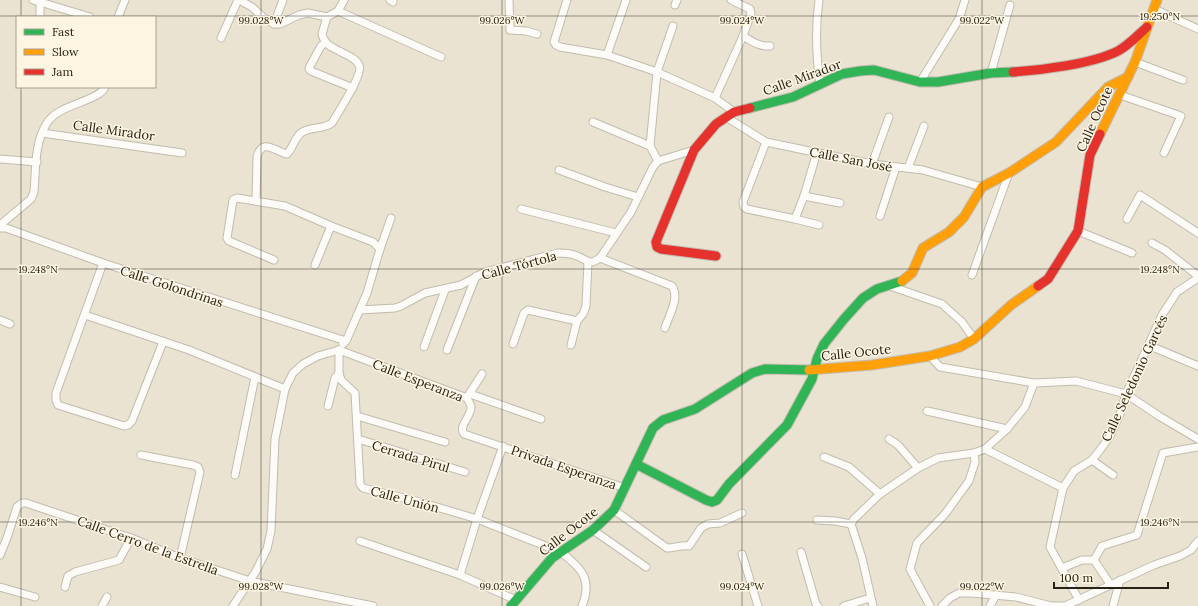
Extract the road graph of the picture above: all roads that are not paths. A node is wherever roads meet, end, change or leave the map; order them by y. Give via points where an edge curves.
1 (125, 0) edge
2 (239, 0) edge
3 (283, 0) edge
4 (344, 0) edge
5 (509, 0) edge
6 (567, 0) edge
7 (626, 0) edge
8 (731, 0) edge
9 (819, 0) edge
10 (965, 0) edge
11 (1158, 0) edge
12 (37, 1) edge
13 (253, 4) edge
14 (1010, 5) dead end
15 (1154, 10) junction
16 (338, 11) junction
17 (40, 16) edge
18 (87, 16) edge
19 (118, 16) edge
20 (327, 17) junction
21 (274, 24) junction
22 (673, 26) dead end
23 (1149, 26) junction
24 (1198, 29) edge
25 (536, 34) dead end
26 (743, 36) junction
27 (221, 38) dead end
28 (325, 43) junction
29 (770, 46) dead end
30 (607, 55) junction
31 (440, 57) dead end
32 (1135, 62) junction
33 (657, 72) junction
34 (991, 73) junction
35 (1128, 77) junction
36 (1184, 80) dead end
37 (920, 82) junction
38 (820, 84) junction
39 (105, 88) edge
40 (352, 88) junction
41 (1120, 94) junction
42 (715, 98) junction
43 (734, 112) junction
44 (726, 117) junction
45 (889, 117) dead end
46 (592, 122) dead end
47 (924, 126) dead end
48 (42, 133) junction
49 (766, 142) junction
50 (650, 146) junction
51 (694, 150) junction
52 (817, 152) junction
53 (182, 153) dead end
54 (1164, 153) dead end
55 (0, 159) edge
56 (658, 161) junction
57 (37, 162) junction
58 (872, 164) junction
59 (896, 167) junction
60 (908, 168) junction
61 (559, 170) dead end
62 (1009, 173) junction
63 (982, 187) junction
64 (804, 196) junction
65 (638, 197) junction
66 (256, 201) junction
67 (840, 203) dead end
68 (521, 209) dead end
69 (880, 216) dead end
70 (391, 218) dead end
71 (795, 219) junction
72 (1127, 219) dead end
73 (0, 225) edge
74 (819, 225) dead end
75 (331, 226) junction
76 (0, 228) edge
77 (1078, 231) junction
78 (616, 233) junction
79 (1198, 233) edge
80 (1152, 243) dead end
81 (380, 249) junction
82 (1132, 253) dead end
83 (716, 256) dead end
84 (600, 258) junction
85 (274, 260) dead end
86 (588, 262) junction
87 (103, 263) junction
88 (315, 265) dead end
89 (972, 275) dead end
90 (476, 276) junction
91 (1198, 277) edge
92 (887, 285) junction
93 (445, 290) junction
94 (360, 310) junction
95 (85, 315) junction
96 (0, 320) edge
97 (577, 321) junction
98 (10, 324) dead end
99 (665, 328) dead end
100 (974, 339) junction
101 (346, 341) junction
102 (164, 342) junction
103 (514, 344) dead end
104 (571, 345) dead end
105 (1148, 345) junction
106 (424, 347) dead end
107 (339, 350) junction
108 (448, 350) dead end
109 (930, 356) junction
110 (1198, 366) edge
111 (815, 370) junction
112 (339, 373) junction
113 (482, 374) dead end
114 (255, 377) junction
115 (1034, 382) junction
116 (285, 389) junction
117 (1126, 394) junction
118 (468, 396) junction
119 (328, 406) dead end
120 (927, 411) dead end
121 (357, 416) junction
122 (541, 419) dead end
123 (1007, 429) junction
124 (358, 439) junction
125 (889, 439) dead end
126 (1198, 439) edge
127 (445, 442) dead end
128 (503, 446) junction
129 (1198, 447) edge
130 (985, 449) junction
131 (974, 453) junction
132 (141, 454) dead end
133 (824, 457) dead end
134 (1092, 460) junction
135 (636, 464) junction
136 (918, 468) junction
137 (465, 472) dead end
138 (235, 475) dead end
139 (1113, 475) dead end
140 (625, 488) junction
141 (1063, 488) junction
142 (880, 494) junction
143 (614, 510) junction
144 (742, 514) dead end
145 (477, 519) junction
146 (817, 520) dead end
147 (851, 524) junction
148 (593, 530) junction
149 (0, 535) edge
150 (7, 538) junction
151 (131, 538) junction
152 (360, 541) dead end
153 (1198, 541) edge
154 (561, 552) junction
155 (801, 552) dead end
156 (742, 554) dead end
157 (0, 555) edge
158 (180, 558) junction
159 (1094, 560) junction
160 (646, 567) dead end
161 (1062, 568) junction
162 (460, 575) junction
163 (1120, 580) junction
164 (250, 581) junction
165 (1110, 584) junction
166 (0, 587) edge
167 (65, 587) dead end
168 (996, 595) junction
169 (36, 597) dead end
170 (107, 597) dead end
171 (870, 598) junction
172 (1079, 600) junction
173 (514, 603) edge
174 (1036, 604) edge
175 (102, 606) edge
176 (233, 606) edge
177 (373, 606) edge
178 (582, 606) edge
179 (758, 606) edge
180 (818, 606) edge
181 (844, 606) edge
182 (873, 606) edge
183 (930, 606) edge
184 (942, 606) edge
185 (990, 606) edge
186 (1113, 606) edge

1 - 19 street
2 - 13 street
2 - 27 street
3 - 21 street
4 - 16 street
5 - 25 street via 510,30
6 - 30 street via 554,42 556,45 565,49
7 - 30 street
8 - 26 street via 751,13
9 - 38 street via 816,57
10 - 37 street via 959,19
11 - 15 street, Calle Ocote
12 - 17 street
12 - 18 street
13 - 21 street via 264,18
14 - 34 street
15 - 23 street, Calle Ocote
15 - 24 street
16 - 20 street
16 - 31 street
20 - 21 street via 308,13
20 - 28 street via 322,34
22 - 33 street
23 - 32 street, Calle Ocote
23 - 34 street, Calle Mirador via 1120,50 1104,56 1029,71
26 - 29 street via 764,47
26 - 42 street
28 - 40 street via 359,64 361,71
28 - 40 street via 309,69
30 - 33 street
32 - 35 street, Calle Ocote
32 - 36 street
33 - 42 street
33 - 50 street
34 - 37 street, Calle Mirador via 938,82
35 - 41 street, Calle Ocote
35 - 62 street via 1108,87 1056,142
37 - 38 street, Calle Mirador via 874,70 842,74
38 - 43 street, Calle Mirador via 793,96
39 - 48 street via 99,95 54,115
40 - 66 street via 332,123 299,134 287,154 272,147 264,147 258,151
41 - 54 street via 1181,116
41 - 77 street, Calle Ocote via 1090,155
42 - 43 street
43 - 44 street, Calle Mirador
44 - 49 street, Calle San José
44 - 51 street, Calle Mirador via 710,130
45 - 58 street
46 - 50 street
47 - 60 street
48 - 53 street, Calle Mirador
48 - 57 street
49 - 52 street, Calle San José
49 - 71 street via 743,202 744,207
50 - 56 street
51 - 56 street
51 - 83 street, Calle Mirador via 656,242 657,248
52 - 58 street, Calle San José
52 - 64 street
55 - 57 street
56 - 65 street
57 - 73 street via 31,199
58 - 59 street, Calle San José
59 - 60 street, Calle San José
59 - 69 street
60 - 63 street, Calle San José
61 - 65 street
62 - 63 street
62 - 89 street
63 - 92 street via 964,217 949,232 923,248 912,273 904,280
64 - 67 street
64 - 71 street
65 - 78 street
66 - 75 street via 286,206
66 - 85 street via 237,198 233,200 227,238
68 - 78 street
70 - 81 street
71 - 74 street
72 - 79 street via 1140,195
75 - 81 street via 373,242
75 - 88 street
76 - 87 street, Calle Golondrinas
77 - 82 street
77 - 100 street, Calle Ocote via 1048,279 1011,305
78 - 84 street
80 - 91 street via 1165,250
81 - 94 street
84 - 86 street
84 - 99 street via 672,286 675,299
86 - 90 street, Calle Tórtola via 578,256 558,253 496,268
86 - 97 street via 586,306
87 - 95 street
87 - 101 street, Calle Golondrinas
90 - 93 street, Calle Tórtola via 461,285
90 - 108 street
91 - 105 street, Calle Seledonio Garcés via 1177,292 1162,315
92 - 100 street via 942,304 962,322
92 - 111 street via 863,298 844,319 824,344
93 - 94 street, Calle Tórtola via 424,293 395,308
93 - 106 street
94 - 101 street
95 - 102 street
95 - 102 street via 56,393 58,405 124,426 128,425 132,421
96 - 98 street
97 - 103 street via 528,310 524,313
97 - 104 street
100 - 109 street, Calle Ocote via 960,347
101 - 107 street
102 - 114 street
105 - 110 street
105 - 117 street, Calle Seledonio Garcés
107 - 112 street
107 - 116 street via 318,356 303,364 293,373
107 - 118 street, Calle Esperanza
109 - 111 street, Calle Ocote
109 - 115 street via 940,367
111 - 135 street, Calle Ocote via 765,369 752,373 695,409 663,420 653,428
111 - 135 street via 787,425 729,484 717,500 706,500
112 - 119 street via 335,378
112 - 121 street, Calle Unión via 341,380 355,392
113 - 118 street
114 - 116 street
114 - 138 street
115 - 117 street via 1076,381
115 - 123 street via 1025,407
116 - 164 street via 274,439 271,531 267,549
117 - 126 street
117 - 134 street, Calle Seledonio Garcés via 1110,436
118 - 122 street
118 - 128 street, Calle Esperanza via 471,406 462,432
120 - 123 street
121 - 124 street, Calle Unión
121 - 127 street
123 - 130 street
124 - 137 street, Cerrada Pirul
124 - 145 street, Calle Unión via 360,484 363,488
125 - 136 street via 898,445
128 - 140 street, Privada Esperanza
128 - 145 street
129 - 159 street via 1163,453 1137,535 1102,546
130 - 131 street
130 - 141 street
131 - 136 street via 938,458
131 - 183 street via 975,462 969,481 945,514 917,543 910,569
132 - 158 street via 193,465 198,467 200,472
133 - 142 street via 849,466
134 - 139 street
134 - 141 street, Calle Seledonio Garcés via 1074,471
135 - 140 street, Calle Ocote
136 - 142 street
140 - 143 street, Calle Ocote
141 - 161 street, Calle Seledonio Garcés via 1050,547
142 - 147 street
143 - 144 street via 667,548 689,546 701,528
143 - 148 street, Calle Ocote
145 - 154 street, Calle Unión
145 - 162 street
146 - 147 street
147 - 171 street via 862,558
148 - 154 street, Calle Ocote
148 - 160 street
149 - 150 street
150 - 151 street, Calle Cerro de la Estrella via 17,507 26,503
150 - 157 street
151 - 158 street, Calle Cerro de la Estrella
151 - 167 street via 119,560 75,572 68,576
152 - 162 street
153 - 163 street via 1191,550 1180,556
154 - 173 street, Calle Ocote via 544,566
154 - 178 street via 585,576 586,597
155 - 180 street
156 - 179 street
158 - 164 street, Calle Cerro de la Estrella
159 - 161 street via 1082,560
159 - 165 street
161 - 172 street, Calle Seledonio Garcés
162 - 173 street
163 - 165 street
163 - 186 street
164 - 176 street
164 - 177 street, Calle Cerro de la Estrella
165 - 172 street
166 - 169 street
168 - 174 street via 1016,597
168 - 184 street via 959,593
168 - 185 street
170 - 175 street
171 - 181 street
171 - 182 street
172 - 174 street via 1065,606

